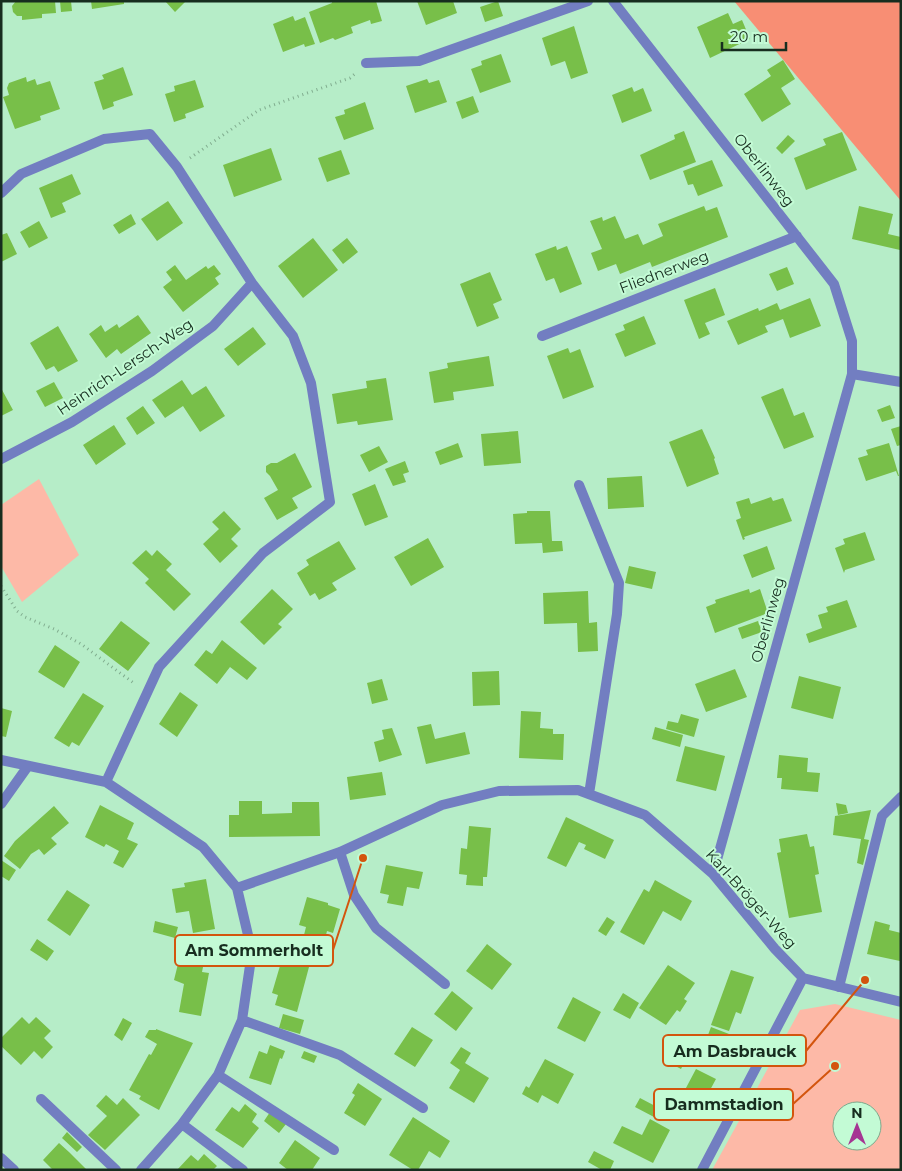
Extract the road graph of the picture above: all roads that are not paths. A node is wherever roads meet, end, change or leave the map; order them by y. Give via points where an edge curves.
1 (588, 1) edge
2 (613, 1) edge
3 (366, 63) road end
4 (1, 193) edge
5 (797, 236) junction
6 (252, 283) junction
7 (542, 336) dead end
8 (852, 374) junction
9 (901, 382) edge
10 (1, 459) edge
11 (578, 485) dead end
12 (1, 760) edge
13 (28, 766) junction
14 (106, 782) junction
15 (589, 794) junction
16 (901, 797) edge
17 (1, 804) edge
18 (340, 852) junction
19 (713, 874) junction
20 (237, 888) junction
21 (803, 978) junction
22 (445, 984) dead end
23 (839, 987) junction
24 (901, 1002) edge
25 (242, 1020) junction
26 (218, 1075) junction
27 (41, 1100) dead end
28 (423, 1108) dead end
29 (182, 1124) junction
30 (334, 1150) dead end
31 (1, 1158) edge
32 (14, 1170) edge
33 (116, 1170) edge
34 (141, 1170) edge
35 (243, 1170) edge
36 (702, 1170) edge

1 - 3 street via 419,61
2 - 5 street, Oberlinweg
4 - 6 street via 21,174 104,138 150,134 177,168
5 - 7 street, Fliednerweg
5 - 8 street, Oberlinweg via 834,284 852,340
6 - 10 street, Heinrich-Lersch-Weg via 213,326 152,370 72,422
6 - 14 street via 293,336 311,383 330,502 264,553 159,667
8 - 9 street
8 - 19 street, Oberlinweg
11 - 15 street via 619,583
12 - 13 street
13 - 14 street
13 - 17 street
14 - 20 street via 203,848
15 - 18 street, Karl-Bröger-Weg via 578,790 499,791 442,804
15 - 19 street, Karl-Bröger-Weg via 645,814
16 - 23 street via 882,816
18 - 20 street, Karl-Bröger-Weg
18 - 22 street via 354,895 376,928
19 - 21 street, Karl-Bröger-Weg
20 - 25 street via 252,952
21 - 23 street
21 - 36 street
23 - 24 street
25 - 26 street
25 - 28 street via 340,1055
26 - 29 street
26 - 30 street
27 - 33 street
29 - 34 street
29 - 35 street
31 - 32 street

